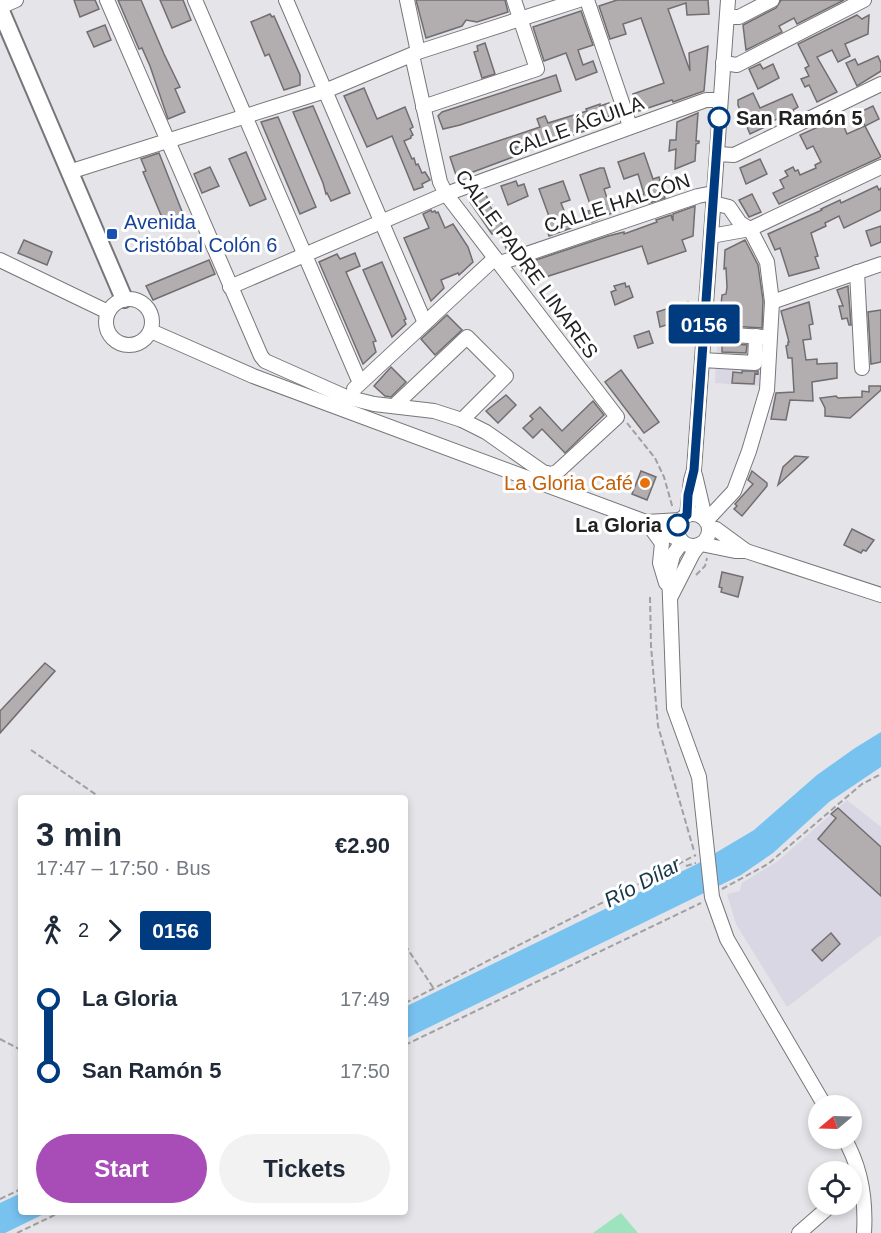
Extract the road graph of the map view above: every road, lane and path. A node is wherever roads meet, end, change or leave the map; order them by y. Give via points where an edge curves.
1 (16, 0) edge
2 (107, 0) edge
3 (195, 0) edge
4 (286, 0) edge
5 (407, 0) edge
6 (514, 0) edge
7 (579, 0) edge
8 (587, 0) edge
9 (772, 0) edge
10 (864, 0) edge
11 (727, 1) edge
12 (0, 8) edge
13 (727, 17) junction
14 (521, 19) junction
15 (415, 53) junction
16 (723, 63) junction
17 (881, 84) edge
18 (325, 91) junction
19 (720, 100) junction
20 (423, 106) junction
21 (246, 116) junction
22 (630, 126) junction
23 (167, 141) junction
24 (717, 153) junction
25 (881, 167) edge
26 (69, 172) junction
27 (446, 194) junction
28 (713, 198) junction
29 (381, 222) junction
30 (750, 229) junction
31 (711, 236) junction
32 (305, 255) junction
33 (0, 260) edge
34 (497, 260) junction
35 (881, 264) edge
36 (857, 272) junction
37 (230, 286) junction
38 (124, 299) junction
39 (772, 302) junction
40 (108, 312) junction
41 (425, 323) junction
42 (151, 331) junction
43 (703, 333) junction
44 (763, 337) junction
45 (702, 360) junction
46 (862, 368) dead end
47 (360, 383) junction
48 (346, 397) junction
49 (394, 406) junction
50 (617, 417) junction
51 (462, 420) junction
52 (694, 470) junction
53 (684, 517) junction
54 (646, 522) junction
55 (706, 522) junction
56 (682, 541) junction
57 (703, 547) junction
58 (746, 551) junction
59 (696, 574) dead end
60 (881, 595) edge
61 (650, 597) dead end
62 (670, 598) junction
63 (31, 750) dead end
64 (881, 774) edge
65 (97, 795) edge
66 (700, 856) junction
67 (696, 862) junction
68 (686, 866) dead end
69 (713, 896) junction
70 (408, 950) edge
71 (434, 989) junction
72 (408, 1002) edge
73 (0, 1039) edge
74 (408, 1044) edge
75 (18, 1048) edge
76 (819, 1095) edge
77 (849, 1149) edge
78 (18, 1190) edge
79 (0, 1199) edge
80 (55, 1215) edge
81 (819, 1215) edge
82 (17, 1233) edge
83 (798, 1233) edge
84 (864, 1233) edge

1 - 12 street
2 - 23 street
3 - 21 street
4 - 18 street
5 - 15 street, CALLE PADRE LINARES
6 - 14 street
7 - 14 street
8 - 22 street
9 - 13 street via 739,17
10 - 16 street via 737,65
11 - 13 street
12 - 26 main road
13 - 16 street
14 - 15 street
14 - 20 street via 537,69
15 - 18 street
15 - 20 street, CALLE PADRE LINARES
16 - 19 street
17 - 24 street via 734,155
18 - 21 street
18 - 29 street
19 - 22 street, CALLE ÁGUILA via 706,100
19 - 24 street
20 - 27 street, CALLE PADRE LINARES
21 - 23 street
21 - 32 street
22 - 27 street, CALLE ÁGUILA
23 - 26 street
23 - 37 street
24 - 28 street
25 - 30 street
26 - 38 main road
27 - 29 street, CALLE ÁGUILA
27 - 34 street, CALLE PADRE LINARES
28 - 30 street via 729,207 740,223
28 - 31 street
28 - 34 street, CALLE HALCÓN via 698,196
29 - 32 street, CALLE ÁGUILA
29 - 41 street
30 - 31 street
30 - 39 street via 767,262
31 - 43 street
32 - 37 street, CALLE ÁGUILA
32 - 47 street
33 - 40 street
34 - 41 street
34 - 50 street, CALLE PADRE LINARES
35 - 36 street
36 - 39 street
36 - 46 street
37 - 48 street via 265,361
38 - 40 street
38 - 42 street via 145,304 152,317
39 - 44 street
40 - 42 street via 106,326 120,344 134,345
41 - 47 street
42 - 54 street via 253,375
43 - 44 street
43 - 45 street
44 - 45 street via 755,363
44 - 55 street via 767,390 749,451 734,491
45 - 52 street
47 - 48 street
48 - 49 street
49 - 51 street via 434,411
49 - 51 street via 467,337 506,376
50 - 51 street via 551,474
50 - 53 path via 624,419 655,458 672,508
52 - 53 street
52 - 55 street
53 - 54 street
53 - 55 street via 695,514
53 - 56 street via 677,531
54 - 56 street
54 - 62 street via 662,543 660,563
55 - 57 street via 708,535
55 - 58 street
56 - 57 street
56 - 62 street via 669,571
57 - 58 street
57 - 59 path via 705,567
57 - 62 street via 693,553
58 - 60 street
61 - 66 path via 658,726
62 - 66 street via 674,708 699,777
63 - 65 path
64 - 69 path via 862,784 768,864
66 - 67 path
66 - 67 path
66 - 69 street
66 - 71 path
67 - 68 path
69 - 74 path
69 - 76 street via 727,939
70 - 71 path
71 - 72 path
73 - 75 path
77 - 84 street via 859,1174
78 - 79 path
80 - 82 path
81 - 83 street

